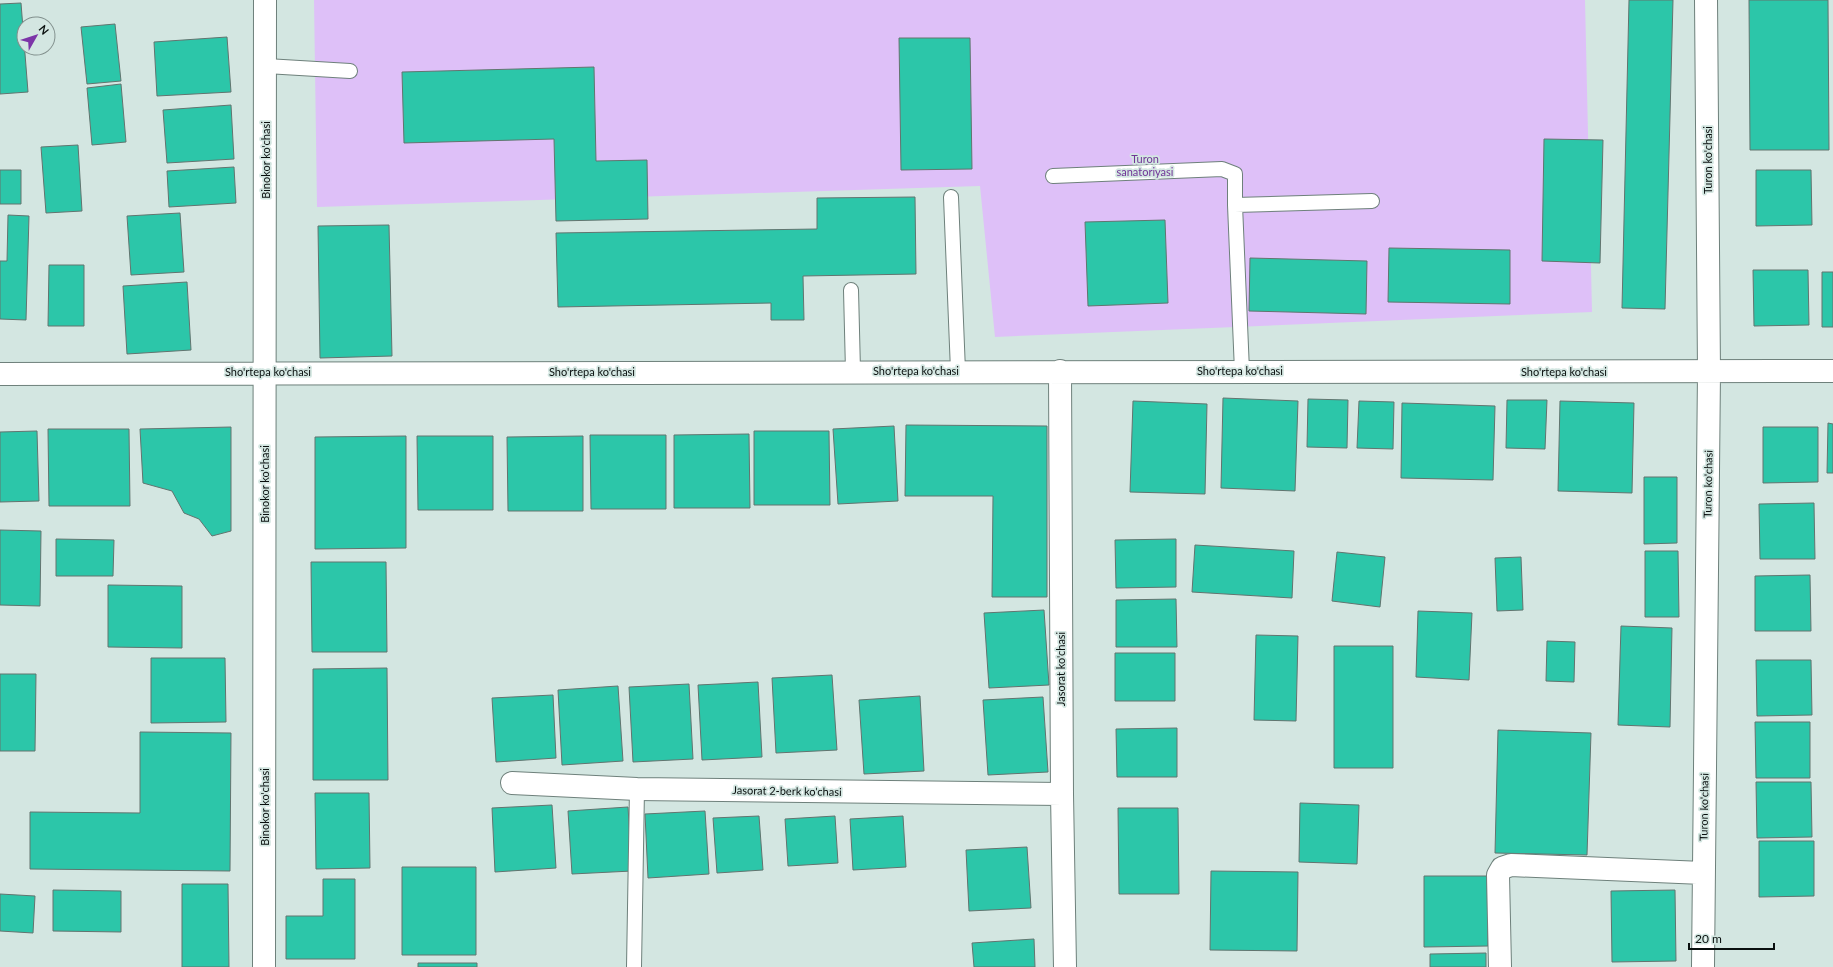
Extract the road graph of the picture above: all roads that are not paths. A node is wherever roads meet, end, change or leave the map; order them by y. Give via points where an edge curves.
1 (266, 0) edge
2 (1706, 0) edge
3 (266, 66) junction
4 (350, 71) dead end
5 (1053, 176) dead end
6 (951, 198) dead end
7 (1372, 202) dead end
8 (1235, 205) junction
9 (851, 290) dead end
10 (958, 371) junction
11 (1060, 371) junction
12 (1242, 371) junction
13 (266, 372) junction
14 (853, 372) junction
15 (1709, 372) junction
16 (1833, 372) edge
17 (0, 374) edge
18 (512, 783) dead end
19 (637, 790) junction
20 (1062, 794) junction
21 (1703, 872) junction
22 (264, 967) edge
23 (634, 967) edge
24 (1065, 967) edge
25 (1500, 967) edge
26 (1703, 967) edge

1 - 3 street, Binokor ko'chasi
2 - 15 street, Turon ko'chasi
3 - 4 lane
3 - 13 street, Binokor ko'chasi
5 - 8 lane via 1222,169 1235,174
6 - 10 lane
7 - 8 lane
8 - 12 lane
9 - 14 lane
10 - 11 street, Sho'rtepa ko'chasi
10 - 14 street, Sho'rtepa ko'chasi
11 - 12 street, Sho'rtepa ko'chasi
11 - 20 street, Jasorat ko'chasi
12 - 15 street, Sho'rtepa ko'chasi
13 - 14 street, Sho'rtepa ko'chasi
13 - 17 street, Sho'rtepa ko'chasi
13 - 22 street, Binokor ko'chasi
15 - 16 street, Sho'rtepa ko'chasi
15 - 21 street, Turon ko'chasi
18 - 19 street, Jasorat 2-berk ko'chasi
19 - 20 street, Jasorat 2-berk ko'chasi
19 - 23 lane
20 - 24 street, Jasorat ko'chasi
21 - 25 street via 1511,864 1502,868 1498,875
21 - 26 street, Turon ko'chasi

